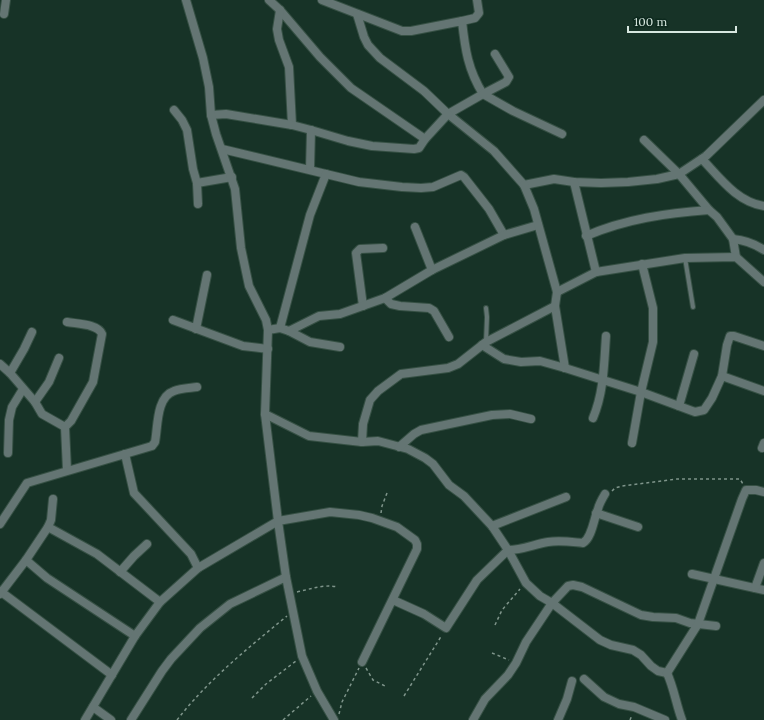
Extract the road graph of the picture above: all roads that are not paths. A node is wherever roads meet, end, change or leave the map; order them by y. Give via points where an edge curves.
1 (6, 0) edge
2 (186, 0) edge
3 (269, 0) edge
4 (322, 0) edge
5 (480, 1) edge
6 (280, 10) junction
7 (4, 14) dead end
8 (357, 14) junction
9 (462, 21) junction
10 (495, 54) dead end
11 (483, 94) junction
12 (764, 100) edge
13 (174, 110) dead end
14 (448, 114) junction
15 (211, 115) junction
16 (292, 125) junction
17 (311, 130) junction
18 (562, 134) dead end
19 (425, 139) junction
20 (644, 140) dead end
21 (222, 149) junction
22 (702, 159) junction
23 (310, 169) junction
24 (326, 174) junction
25 (679, 174) junction
26 (232, 177) junction
27 (574, 182) junction
28 (198, 183) junction
29 (524, 185) junction
30 (198, 204) dead end
31 (764, 206) edge
32 (709, 210) junction
33 (538, 225) junction
34 (415, 227) dead end
35 (504, 235) junction
36 (586, 236) junction
37 (733, 239) junction
38 (383, 248) dead end
39 (764, 250) edge
40 (736, 257) junction
41 (685, 258) junction
42 (642, 264) junction
43 (432, 270) junction
44 (596, 272) junction
45 (208, 275) dead end
46 (764, 282) edge
47 (557, 292) junction
48 (385, 298) junction
49 (363, 306) junction
50 (555, 306) junction
51 (693, 307) dead end
52 (486, 308) dead end
53 (173, 320) dead end
54 (67, 322) dead end
55 (280, 328) junction
56 (196, 329) junction
57 (268, 330) junction
58 (289, 331) junction
59 (32, 332) dead end
60 (606, 336) dead end
61 (449, 337) dead end
62 (484, 343) junction
63 (764, 346) edge
64 (340, 347) dead end
65 (268, 349) junction
66 (694, 354) dead end
67 (59, 358) dead end
68 (0, 364) edge
69 (565, 368) junction
70 (10, 373) junction
71 (722, 376) junction
72 (603, 380) junction
73 (197, 387) dead end
74 (23, 389) junction
75 (764, 391) edge
76 (641, 392) junction
77 (35, 402) junction
78 (679, 406) junction
79 (265, 414) junction
80 (593, 418) dead end
81 (531, 419) dead end
82 (65, 427) junction
83 (362, 442) junction
84 (632, 443) dead end
85 (399, 447) junction
86 (8, 453) dead end
87 (125, 454) junction
88 (67, 470) junction
89 (764, 492) edge
90 (605, 494) road end
91 (566, 497) dead end
92 (53, 499) dead end
93 (596, 514) junction
94 (278, 521) junction
95 (0, 524) edge
96 (492, 526) junction
97 (48, 527) junction
98 (638, 527) dead end
99 (147, 544) dead end
100 (508, 550) junction
101 (26, 560) junction
102 (764, 563) edge
103 (198, 568) junction
104 (120, 572) junction
105 (692, 574) dead end
106 (286, 577) junction
107 (714, 579) junction
108 (755, 588) junction
109 (764, 590) edge
110 (1, 592) edge
111 (393, 600) junction
112 (160, 602) junction
113 (552, 604) junction
114 (698, 624) junction
115 (716, 626) dead end
116 (135, 636) junction
117 (362, 662) road end
118 (668, 673) junction
119 (112, 675) junction
120 (584, 679) dead end
121 (572, 681) dead end
122 (93, 707) junction
123 (85, 720) edge
124 (111, 720) edge
125 (131, 720) edge
126 (336, 720) edge
127 (473, 720) edge
128 (558, 720) edge
129 (665, 720) edge
130 (682, 720) edge

1 - 7 street
2 - 15 street via 203,58 209,86
3 - 6 street
4 - 8 street
5 - 9 street via 475,18
6 - 16 street via 277,28 289,67
6 - 19 street via 320,57 351,88
8 - 9 street via 402,31
8 - 14 street via 368,45 380,58 424,91
9 - 11 street via 470,70
10 - 11 street via 509,77 506,82
11 - 14 street
11 - 18 street
12 - 22 street
13 - 28 street via 187,130 193,169
14 - 19 street
14 - 29 street via 494,151
15 - 16 street via 226,114
15 - 21 street
16 - 17 street
17 - 19 street via 348,141 414,150 419,148
17 - 23 street
20 - 25 street
21 - 23 street
21 - 26 street
22 - 25 street
22 - 31 street via 739,196 751,203
23 - 24 street
24 - 35 street via 358,182 421,188 433,187 464,176 489,209
24 - 55 street via 310,215
25 - 27 street via 628,182
25 - 32 street
26 - 28 street
26 - 57 street via 241,248 249,286 266,320
27 - 29 street via 554,179
27 - 36 street
28 - 30 street
29 - 33 street
32 - 36 street via 675,212 641,219 606,227
32 - 37 street via 717,216
33 - 35 street
33 - 47 street
34 - 43 street
35 - 43 street
36 - 44 street
37 - 39 street
37 - 40 street
38 - 49 street via 360,249 356,253
40 - 41 street
40 - 46 street
41 - 42 street
41 - 51 lane
42 - 44 street
42 - 76 street via 653,308 653,342
43 - 48 street
44 - 47 street
45 - 56 street
47 - 50 street
48 - 49 street
48 - 61 street via 391,304 429,308 434,311
49 - 58 street via 340,314 319,316
50 - 62 street
50 - 69 street
52 - 62 lane
53 - 56 street
54 - 82 street via 96,327 102,334 93,382
55 - 57 street
55 - 58 street
56 - 65 street via 243,346
57 - 65 street
58 - 64 street via 310,342
59 - 70 street
60 - 72 street
62 - 69 street via 504,359 521,362 540,361
62 - 83 street via 458,364 448,368 401,374 378,391 367,408
63 - 71 street via 730,336
65 - 79 street
66 - 78 street
67 - 77 street via 49,382
68 - 70 street
69 - 72 street
70 - 74 street
71 - 75 street
71 - 78 street via 704,410 695,412
72 - 76 street
72 - 80 street via 599,404
73 - 87 street via 173,391 164,399 155,442 152,446
74 - 77 street
74 - 86 street via 12,407
76 - 78 street
76 - 84 street
77 - 82 street via 42,414
79 - 83 street via 309,436
79 - 94 street
81 - 85 street via 510,414 492,415 421,430
82 - 88 street
83 - 85 street via 378,441
85 - 96 street via 416,453 433,464 449,485 464,496
87 - 88 street
87 - 103 street via 134,493 191,554
88 - 95 street via 27,483
89 - 107 street via 746,490
90 - 93 street
91 - 96 street
92 - 97 street
93 - 98 street
93 - 100 street via 590,534 584,543 549,542
94 - 103 street
94 - 106 street
94 - 111 street via 330,512 359,514 397,527 418,544
96 - 100 street
97 - 101 street
97 - 104 street via 97,554
99 - 104 street
100 - 111 street via 477,580 446,628 424,614
100 - 113 street via 526,583
101 - 110 street
101 - 116 street via 47,578
102 - 108 street
103 - 112 street
104 - 112 street
105 - 107 street
106 - 125 street via 230,604 200,628 171,659
106 - 126 street via 302,656 317,691
107 - 108 street
107 - 114 street
108 - 109 street
110 - 119 street
111 - 117 street
112 - 116 street
113 - 114 street via 568,586 573,585 641,614 676,618
113 - 118 street via 600,640 633,650 658,671
113 - 127 street via 526,642 508,675 485,699
114 - 115 street
114 - 118 street
116 - 119 street
118 - 130 street
119 - 122 street
120 - 129 street via 604,697
121 - 128 street
122 - 123 street
122 - 124 street

